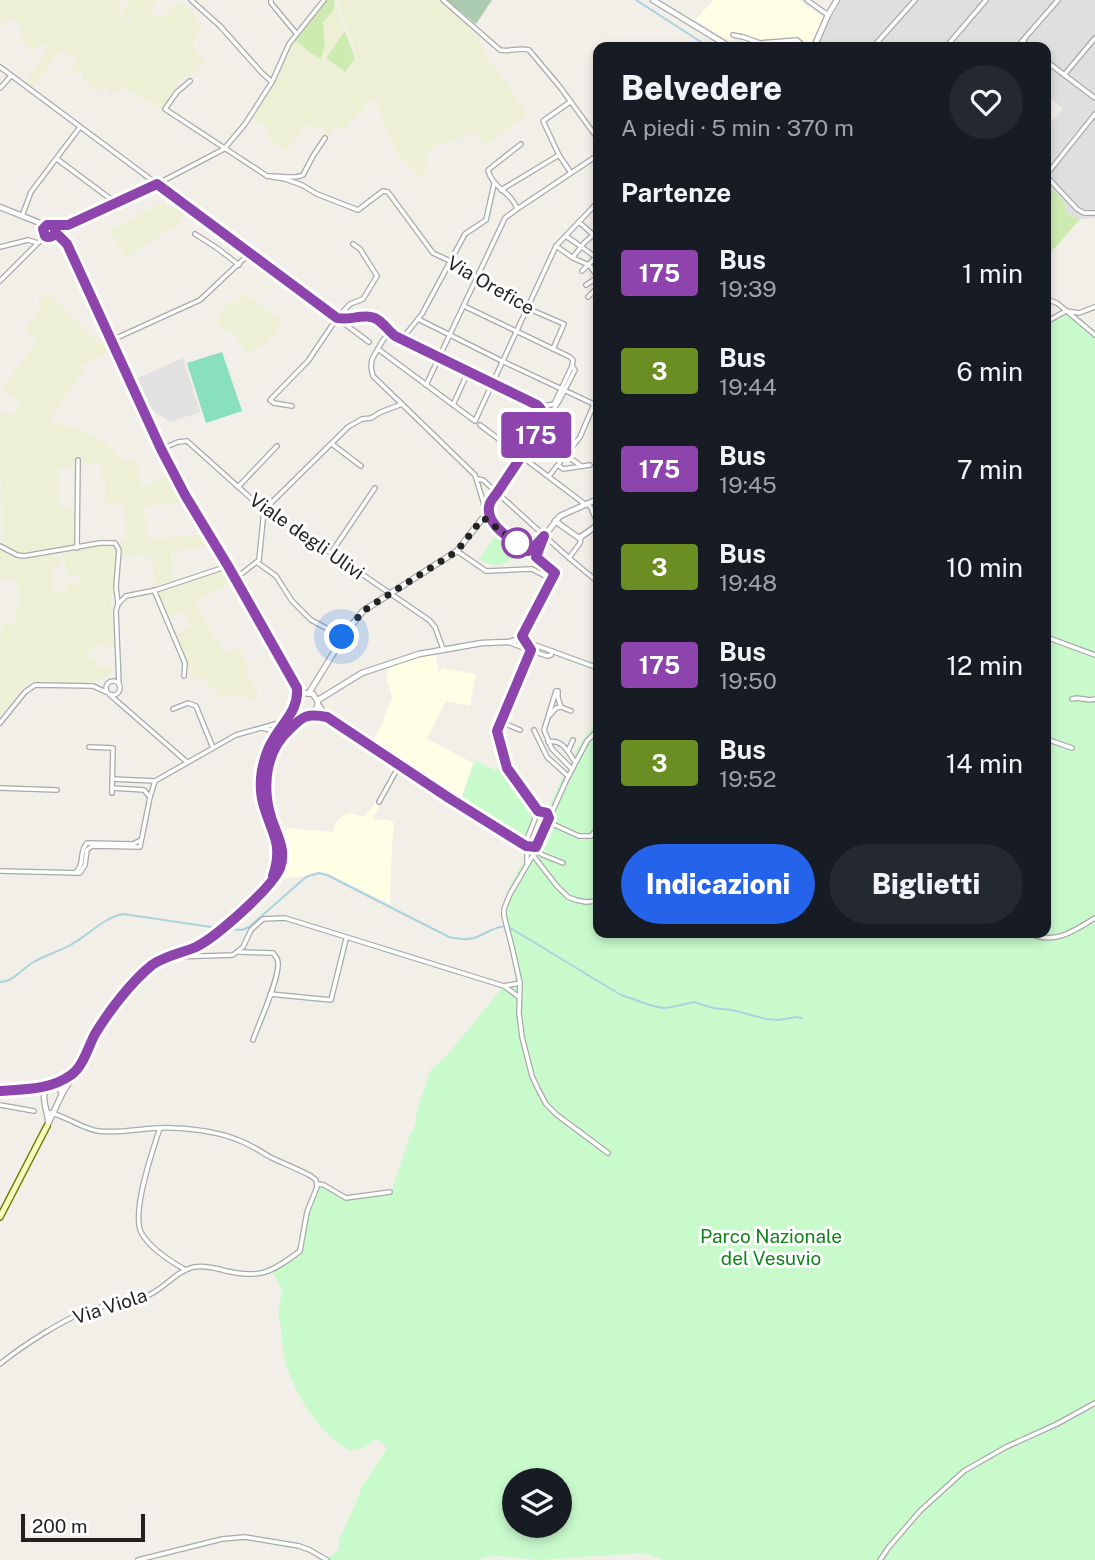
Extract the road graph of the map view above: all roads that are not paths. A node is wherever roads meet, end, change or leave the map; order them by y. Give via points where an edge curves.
1 (191, 0) edge
2 (271, 0) edge
3 (324, 0) edge
4 (443, 0) edge
5 (653, 0) edge
6 (807, 0) edge
7 (837, 0) edge
8 (915, 0) edge
9 (986, 0) edge
10 (1058, 0) edge
11 (828, 15) junction
12 (296, 33) junction
13 (733, 36) dead end
14 (1095, 38) edge
15 (1023, 41) edge
16 (722, 42) edge
17 (757, 42) edge
18 (772, 42) edge
19 (799, 42) edge
20 (816, 42) edge
21 (877, 42) edge
22 (950, 42) edge
23 (1051, 65) edge
24 (0, 67) edge
25 (1064, 75) junction
26 (11, 76) junction
27 (190, 81) dead end
28 (272, 82) junction
29 (0, 88) edge
30 (1095, 98) edge
31 (570, 102) junction
32 (1095, 114) edge
33 (80, 127) junction
34 (593, 132) edge
35 (325, 138) dead end
36 (521, 144) dead end
37 (224, 149) junction
38 (559, 155) junction
39 (593, 158) edge
40 (57, 159) junction
41 (1051, 169) edge
42 (571, 173) junction
43 (267, 176) junction
44 (1051, 181) edge
45 (157, 184) junction
46 (494, 184) junction
47 (501, 190) junction
48 (116, 203) junction
49 (0, 207) edge
50 (593, 207) edge
51 (517, 208) junction
52 (1095, 213) edge
53 (22, 216) junction
54 (579, 222) junction
55 (45, 225) junction
56 (53, 226) junction
57 (55, 232) junction
58 (195, 234) dead end
59 (593, 235) joint
60 (45, 236) junction
61 (566, 236) junction
62 (38, 243) junction
63 (353, 244) dead end
64 (556, 246) junction
65 (581, 246) junction
66 (0, 247) edge
67 (250, 253) junction
68 (593, 254) edge
69 (573, 258) junction
70 (450, 261) junction
71 (593, 261) edge
72 (239, 265) junction
73 (589, 265) junction
74 (593, 270) edge
75 (582, 271) dead end
76 (478, 277) junction
77 (593, 280) edge
78 (0, 281) edge
79 (586, 285) dead end
80 (593, 292) edge
81 (587, 297) dead end
82 (1051, 301) edge
83 (464, 306) junction
84 (527, 307) junction
85 (1095, 307) edge
86 (1066, 311) junction
87 (337, 318) junction
88 (418, 319) junction
89 (1051, 319) edge
90 (384, 326) junction
91 (516, 332) junction
92 (1095, 335) edge
93 (395, 336) junction
94 (450, 336) junction
95 (402, 339) junction
96 (112, 340) junction
97 (383, 340) junction
98 (369, 342) dead end
99 (378, 349) junction
100 (553, 349) junction
101 (440, 357) junction
102 (502, 361) junction
103 (468, 371) junction
104 (492, 383) junction
105 (426, 385) junction
106 (563, 390) junction
107 (556, 403) junction
108 (593, 403) edge
109 (402, 404) junction
110 (453, 405) junction
111 (537, 405) junction
112 (292, 406) dead end
113 (593, 413) edge
114 (543, 424) junction
115 (480, 425) dead end
116 (555, 433) dead end
117 (332, 443) junction
118 (277, 446) dead end
119 (573, 446) junction
120 (161, 449) junction
121 (566, 455) junction
122 (522, 456) junction
123 (78, 460) dead end
124 (558, 465) junction
125 (590, 465) dead end
126 (361, 466) dead end
127 (581, 466) junction
128 (549, 477) junction
129 (477, 479) junction
130 (238, 487) junction
131 (375, 488) dead end
132 (497, 493) junction
133 (483, 501) junction
134 (593, 501) edge
135 (490, 504) junction
136 (587, 504) junction
137 (264, 510) junction
138 (593, 517) edge
139 (483, 519) junction
140 (555, 521) junction
141 (495, 527) junction
142 (593, 528) edge
143 (544, 536) junction
144 (581, 538) junction
145 (0, 546) edge
146 (77, 548) junction
147 (457, 551) junction
148 (528, 551) junction
149 (331, 553) junction
150 (536, 557) junction
151 (569, 558) junction
152 (258, 562) junction
153 (228, 566) junction
154 (593, 578) edge
155 (235, 579) junction
156 (552, 579) junction
157 (154, 590) junction
158 (390, 594) junction
159 (118, 604) junction
160 (522, 636) junction
161 (342, 637) junction
162 (1051, 639) edge
163 (508, 642) junction
164 (527, 642) junction
165 (443, 649) junction
166 (531, 650) junction
167 (552, 651) junction
168 (1095, 654) edge
169 (593, 666) edge
170 (118, 670) junction
171 (184, 676) dead end
172 (108, 683) junction
173 (119, 685) junction
174 (93, 686) junction
175 (297, 688) junction
176 (119, 692) junction
177 (108, 693) junction
178 (308, 693) junction
179 (297, 698) junction
180 (1072, 699) dead end
181 (1095, 699) edge
182 (318, 702) junction
183 (121, 705) junction
184 (295, 706) junction
185 (561, 707) junction
186 (173, 709) dead end
187 (571, 711) dead end
188 (312, 715) junction
189 (304, 716) junction
190 (548, 716) junction
191 (327, 717) junction
192 (287, 720) junction
193 (500, 722) junction
194 (0, 723) edge
195 (260, 728) junction
196 (520, 730) dead end
197 (534, 730) dead end
198 (593, 735) edge
199 (275, 737) junction
200 (573, 740) dead end
201 (1051, 741) edge
202 (548, 742) junction
203 (89, 747) dead end
204 (213, 748) junction
205 (1072, 748) dead end
206 (568, 751) junction
207 (187, 762) junction
208 (575, 762) junction
209 (399, 766) junction
210 (572, 769) junction
211 (568, 776) junction
212 (112, 779) junction
213 (139, 781) junction
214 (155, 781) junction
215 (0, 788) edge
216 (57, 790) dead end
217 (136, 790) junction
218 (150, 797) junction
219 (379, 802) dead end
220 (538, 811) junction
221 (549, 820) junction
222 (533, 824) junction
223 (539, 831) junction
224 (529, 833) junction
225 (593, 834) edge
226 (540, 837) junction
227 (526, 846) junction
228 (536, 848) junction
229 (533, 855) junction
230 (563, 863) dead end
231 (527, 864) junction
232 (0, 871) edge
233 (270, 884) junction
234 (593, 901) edge
235 (1095, 918) edge
236 (347, 938) junction
237 (1042, 938) edge
238 (238, 953) junction
239 (168, 957) junction
240 (520, 983) junction
241 (504, 986) junction
242 (270, 994) junction
243 (519, 997) junction
244 (253, 1040) dead end
245 (75, 1072) junction
246 (52, 1085) junction
247 (31, 1088) junction
248 (0, 1090) edge
249 (62, 1094) junction
250 (45, 1100) junction
251 (58, 1103) junction
252 (0, 1105) edge
253 (34, 1111) dead end
254 (47, 1112) junction
255 (54, 1113) junction
256 (47, 1126) junction
257 (160, 1128) junction
258 (608, 1153) dead end
259 (318, 1184) junction
260 (390, 1192) dead end
261 (0, 1217) edge
262 (184, 1269) junction
263 (0, 1364) edge
264 (1095, 1403) edge
265 (138, 1560) edge
266 (327, 1560) edge
267 (880, 1560) edge

1 - 28 street
2 - 12 street
3 - 12 street
4 - 31 street via 500,50 529,50
5 - 16 street
6 - 11 street
7 - 11 street
8 - 21 street
9 - 22 street
10 - 15 street
11 - 20 street
12 - 28 street
13 - 17 street
14 - 25 street
18 - 19 street
23 - 25 street
24 - 26 street
25 - 30 street
26 - 29 street
26 - 33 street
27 - 37 street via 165,109
28 - 37 street
31 - 34 street
31 - 38 street via 543,121
32 - 41 street
33 - 40 street
33 - 45 street
35 - 43 street via 303,175
36 - 46 street via 488,170
37 - 43 street
37 - 45 street
38 - 42 street
38 - 47 street
39 - 42 street
40 - 48 street
40 - 53 street via 32,192
42 - 51 street
43 - 70 street, Via Orefice via 302,185 358,210 388,192 433,253
44 - 52 street via 1077,209
45 - 48 street
45 - 67 street
46 - 47 street
46 - 70 street via 486,220 465,234
47 - 51 street
48 - 56 street via 68,225
49 - 53 street
50 - 54 street
51 - 76 street via 505,218
53 - 55 street
54 - 59 street
54 - 61 street
55 - 56 street
55 - 60 street
56 - 57 street
57 - 60 street
57 - 96 street via 67,244
58 - 72 street
59 - 65 street
60 - 62 street
61 - 64 street
61 - 65 street
62 - 66 street via 28,240
62 - 78 street
63 - 87 street via 377,276 363,299 350,304
64 - 69 street
64 - 84 street
65 - 68 street
65 - 69 street
67 - 72 street
67 - 87 street
69 - 73 street
70 - 76 street, Via Orefice
70 - 88 street
71 - 73 street
72 - 96 street via 200,300
73 - 74 street
73 - 75 street
76 - 83 street
76 - 84 street, Via Orefice
77 - 79 street
80 - 81 street
82 - 86 street
83 - 91 street
83 - 94 street
84 - 91 street
84 - 100 street, Via Orefice via 564,324
85 - 86 street via 1079,313
86 - 89 street
86 - 92 street
87 - 90 street via 368,317
87 - 98 street
87 - 112 street via 308,361 270,400
88 - 94 street
88 - 95 street
90 - 93 street
90 - 97 street
91 - 100 street
91 - 102 street
93 - 95 street
93 - 97 street
94 - 101 street
94 - 102 street
95 - 101 street
96 - 120 street
97 - 99 street
99 - 105 street
99 - 109 street via 370,364 373,376
100 - 106 street via 573,360
101 - 103 street
101 - 105 street
102 - 104 street
102 - 106 street
103 - 104 street
103 - 110 street
104 - 110 street via 475,421
104 - 111 street
105 - 110 street
106 - 107 street
106 - 108 street
107 - 111 street
107 - 114 street
109 - 117 street via 362,419
109 - 129 street
111 - 114 street via 544,415
113 - 119 street
114 - 122 street
115 - 122 street
116 - 119 street
117 - 126 street
117 - 137 street
118 - 130 street
119 - 121 street
120 - 130 street, Viale degli Ulivi via 187,441
120 - 153 street
121 - 124 street
121 - 127 street
122 - 128 street
122 - 132 street
123 - 146 street
124 - 127 street via 563,469
124 - 128 street
125 - 127 street
128 - 136 street
129 - 132 street
129 - 133 street
130 - 137 street, Viale degli Ulivi
131 - 149 street
132 - 135 street
132 - 143 street
133 - 135 street
133 - 139 street
134 - 136 street
135 - 141 street
136 - 138 street
136 - 140 street
137 - 149 street, Viale degli Ulivi
137 - 152 street
139 - 141 street
139 - 147 street
140 - 143 street
140 - 144 street
141 - 148 street
142 - 144 street
143 - 148 street
143 - 150 street
143 - 151 street
144 - 151 street
145 - 146 street via 24,556
146 - 159 street via 110,542 118,546
147 - 156 street via 486,571 532,569
147 - 158 street
148 - 150 street
149 - 158 street, Viale degli Ulivi
150 - 156 street via 554,572
151 - 154 street
152 - 155 street
152 - 161 street via 276,576 311,620
153 - 155 street
153 - 157 street
155 - 175 street
156 - 160 street
157 - 159 street via 126,596
157 - 171 street via 185,663
158 - 161 street via 363,611
158 - 165 street, Viale degli Ulivi via 433,624
159 - 170 street
160 - 163 street
160 - 164 street
161 - 178 street
162 - 168 street
163 - 165 street
163 - 166 street
164 - 166 street
164 - 167 street
165 - 182 street via 362,673
166 - 167 street via 547,656
166 - 193 street
167 - 169 street
170 - 172 street
170 - 173 street
172 - 173 street
172 - 174 street
172 - 177 street
173 - 176 street
174 - 177 street
174 - 194 street via 34,685
175 - 178 street
175 - 179 street
176 - 177 street
176 - 183 street
177 - 183 street
178 - 179 street
178 - 182 street
179 - 184 street
180 - 181 street
182 - 188 street
182 - 191 street
183 - 207 street
184 - 189 street
184 - 192 main road
185 - 187 street
185 - 190 street
185 - 190 street via 556,691
186 - 204 street via 188,703 196,706
188 - 189 street
188 - 191 street
189 - 233 main road via 277,743 268,769 268,807 282,848 281,866
190 - 202 street via 544,730
191 - 209 street
192 - 195 street
192 - 199 main road
193 - 196 street
193 - 220 street via 497,731 507,768
195 - 199 street
195 - 204 street
197 - 211 street via 547,757
198 - 208 street
199 - 233 main road via 260,781 262,804 277,848
200 - 206 street
201 - 205 street
202 - 206 street via 559,742
202 - 210 street
203 - 212 street via 113,748
204 - 207 street
206 - 208 street
207 - 214 street
208 - 210 street
209 - 219 street
209 - 227 street
210 - 211 street
211 - 221 street
212 - 213 street
212 - 217 street via 112,790
213 - 214 street
213 - 217 street via 134,783
214 - 218 street
215 - 216 street
217 - 218 street
218 - 232 street via 140,847 89,848 80,873
220 - 221 street via 547,813
220 - 222 street
221 - 223 street
221 - 225 street via 579,836
222 - 223 street
222 - 224 street
223 - 226 street
224 - 226 street
224 - 227 street
226 - 228 street
227 - 228 street
227 - 229 street
227 - 231 street
228 - 229 street
228 - 230 street
229 - 231 street
229 - 234 street via 568,897
231 - 240 street via 504,909
233 - 239 main road via 197,946
235 - 237 street via 1057,938
236 - 238 street via 285,918 263,919 251,929
236 - 241 street
236 - 242 street via 331,1000
238 - 239 street
238 - 242 street via 276,956
239 - 245 main road via 152,965 111,1010
240 - 241 street
240 - 243 street
241 - 243 street
242 - 244 street
243 - 258 street via 522,1037 542,1097 557,1115
245 - 246 street
245 - 249 street
246 - 247 street
246 - 249 street
246 - 250 street via 44,1090
247 - 248 street
247 - 250 street
249 - 251 street
250 - 251 street
250 - 254 street
251 - 255 street
252 - 253 street
254 - 255 street
254 - 256 street
255 - 256 street
255 - 257 street via 97,1130
256 - 261 main road
257 - 259 street via 240,1140 311,1176
257 - 262 street via 145,1175 139,1225 154,1247
259 - 260 street via 346,1198
259 - 262 street via 300,1251 278,1268 251,1276 199,1266
262 - 263 street, Via Viola via 150,1295 78,1314
264 - 267 street via 964,1471 920,1511
265 - 266 street via 245,1537 299,1546

